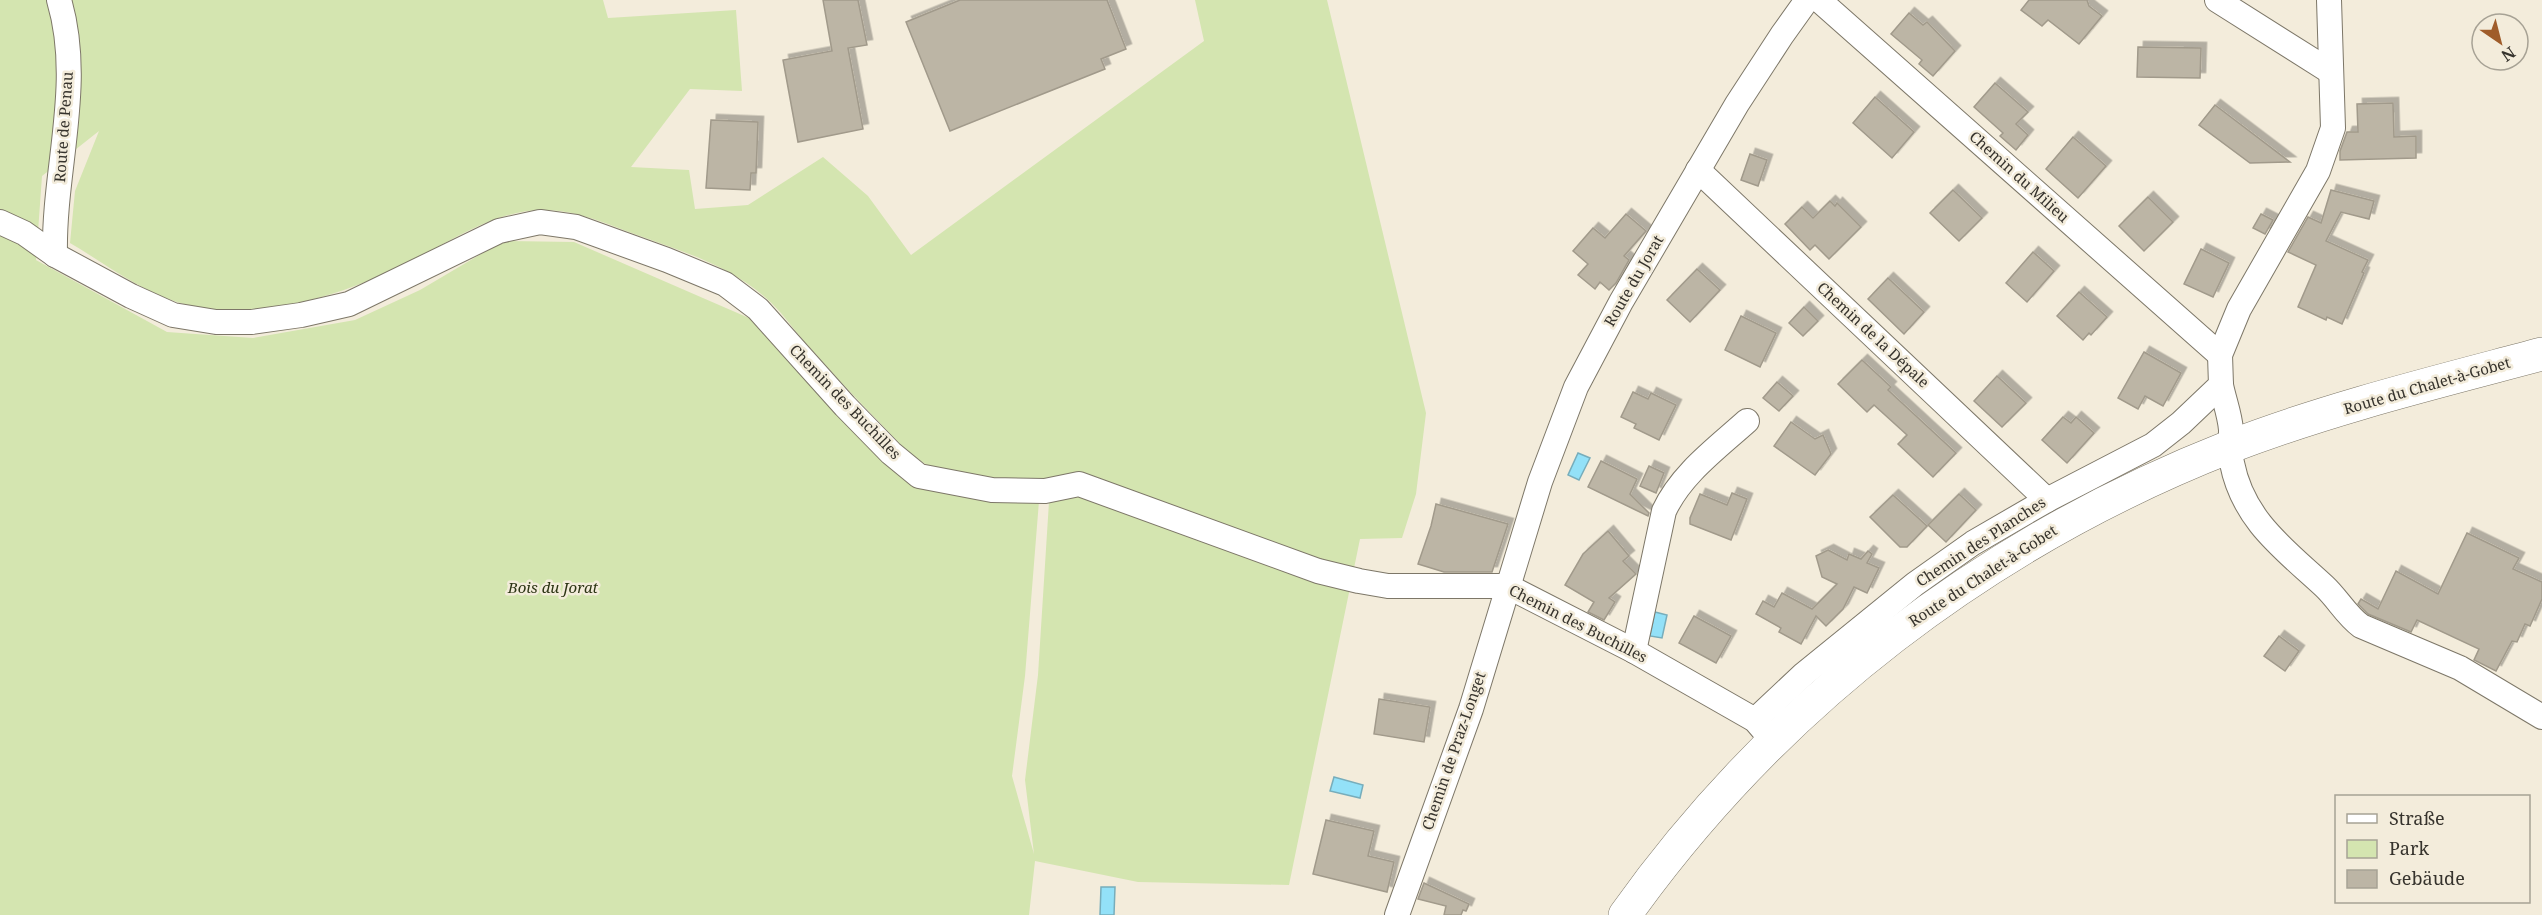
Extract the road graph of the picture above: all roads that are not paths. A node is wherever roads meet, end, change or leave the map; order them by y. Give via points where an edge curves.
1 (59, 0) edge
2 (1807, 0) edge
3 (1820, 0) edge
4 (2217, 0) edge
5 (2329, 0) edge
6 (2331, 72) junction
7 (1698, 170) junction
8 (0, 222) edge
9 (55, 255) junction
10 (2220, 354) junction
11 (2542, 354) edge
12 (2221, 385) junction
13 (1746, 421) dead end
14 (2230, 447) junction
15 (2047, 500) junction
16 (1507, 586) junction
17 (1634, 651) junction
18 (2542, 717) edge
19 (1764, 730) junction
20 (1397, 915) edge
21 (1625, 915) edge

1 - 9 street, Route de Penau via 69,90 54,226
2 - 7 street, Route du Jorat
3 - 10 street, Chemin du Milieu
4 - 6 street
5 - 6 street
6 - 10 street via 2333,128 2318,171 2240,309
7 - 15 street, Chemin de la Dépale
7 - 16 street, Route du Jorat via 1576,387 1539,482
8 - 9 street, Chemin des Buchilles
9 - 16 street, Chemin des Buchilles via 173,315 216,322 252,322 349,304 499,231 540,222 576,227 725,284 758,309 844,406 919,476 992,490 1044,491 1079,484 1318,571 1359,581 1388,586
10 - 12 street
11 - 14 main road, Route du Chalet-à-Gobet via 2325,414
12 - 14 street via 2231,429
12 - 15 street, Chemin des Planches via 2152,445
13 - 17 street via 1670,497
14 - 18 street via 2243,496 2257,523 2338,600 2348,616 2361,626 2460,668
14 - 19 main road, Route du Chalet-à-Gobet via 2152,479 1992,566
15 - 19 street, Chemin des Planches via 1973,543 1915,584 1812,667
16 - 17 street, Chemin des Buchilles
16 - 20 street, Chemin de Praz-Longet via 1471,709
17 - 19 street, Chemin des Buchilles
19 - 21 main road, Route du Chalet-à-Gobet

